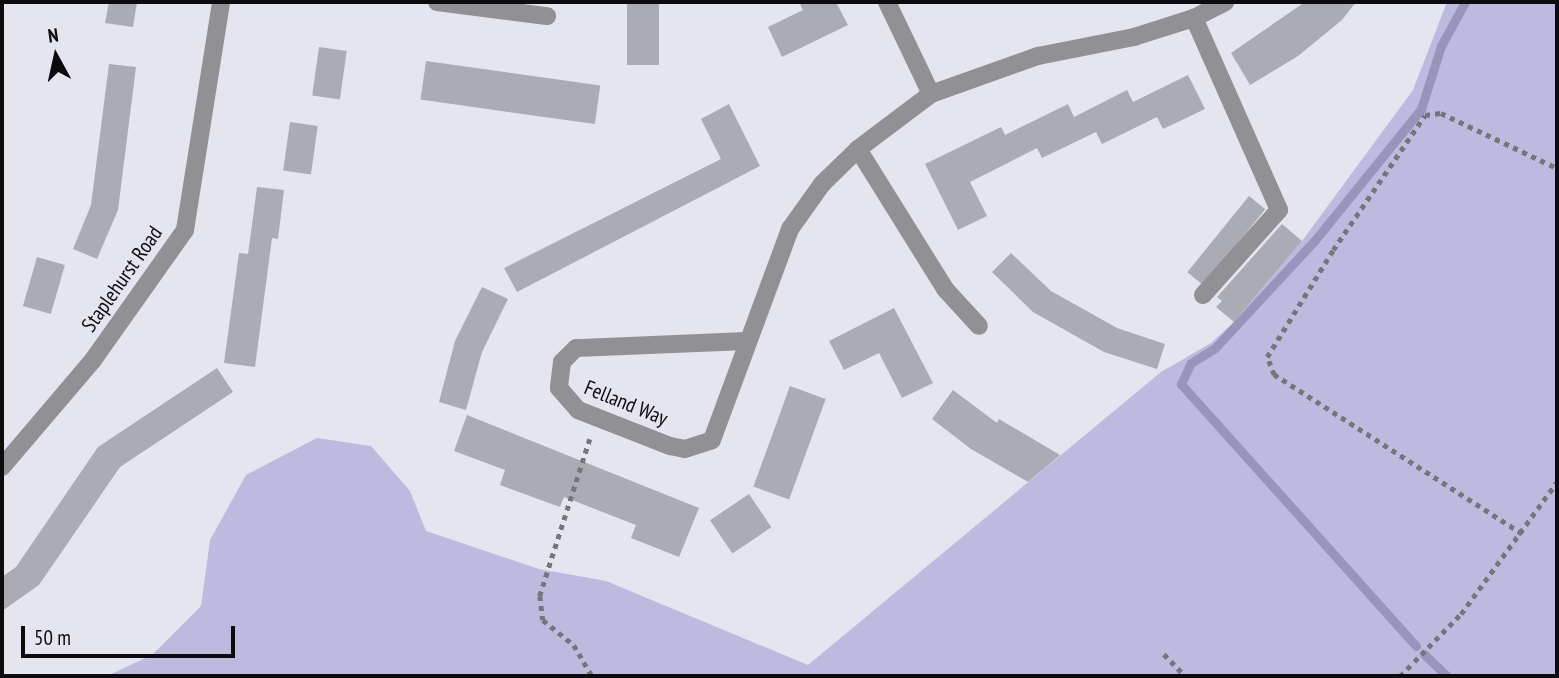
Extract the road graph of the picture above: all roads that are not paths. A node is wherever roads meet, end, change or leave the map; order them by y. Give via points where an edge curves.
1 (221, 2) edge
2 (437, 2) edge
3 (887, 2) edge
4 (1225, 2) edge
5 (547, 16) dead end
6 (1194, 18) junction
7 (931, 94) junction
8 (858, 149) junction
9 (1203, 295) dead end
10 (979, 326) dead end
11 (746, 341) junction
12 (2, 467) edge

1 - 12 street, Staplehurst Road via 185,230 93,360
2 - 5 street
3 - 7 street
4 - 6 street, Felland Way
6 - 7 street, Felland Way via 1134,37 1038,56
6 - 9 street via 1279,210
7 - 8 street, Felland Way
8 - 10 street via 945,289
8 - 11 street, Felland Way via 802,207
11 - 11 street, Felland Way via 718,430 700,447 670,446 597,419 568,404 559,388 562,362 576,348

